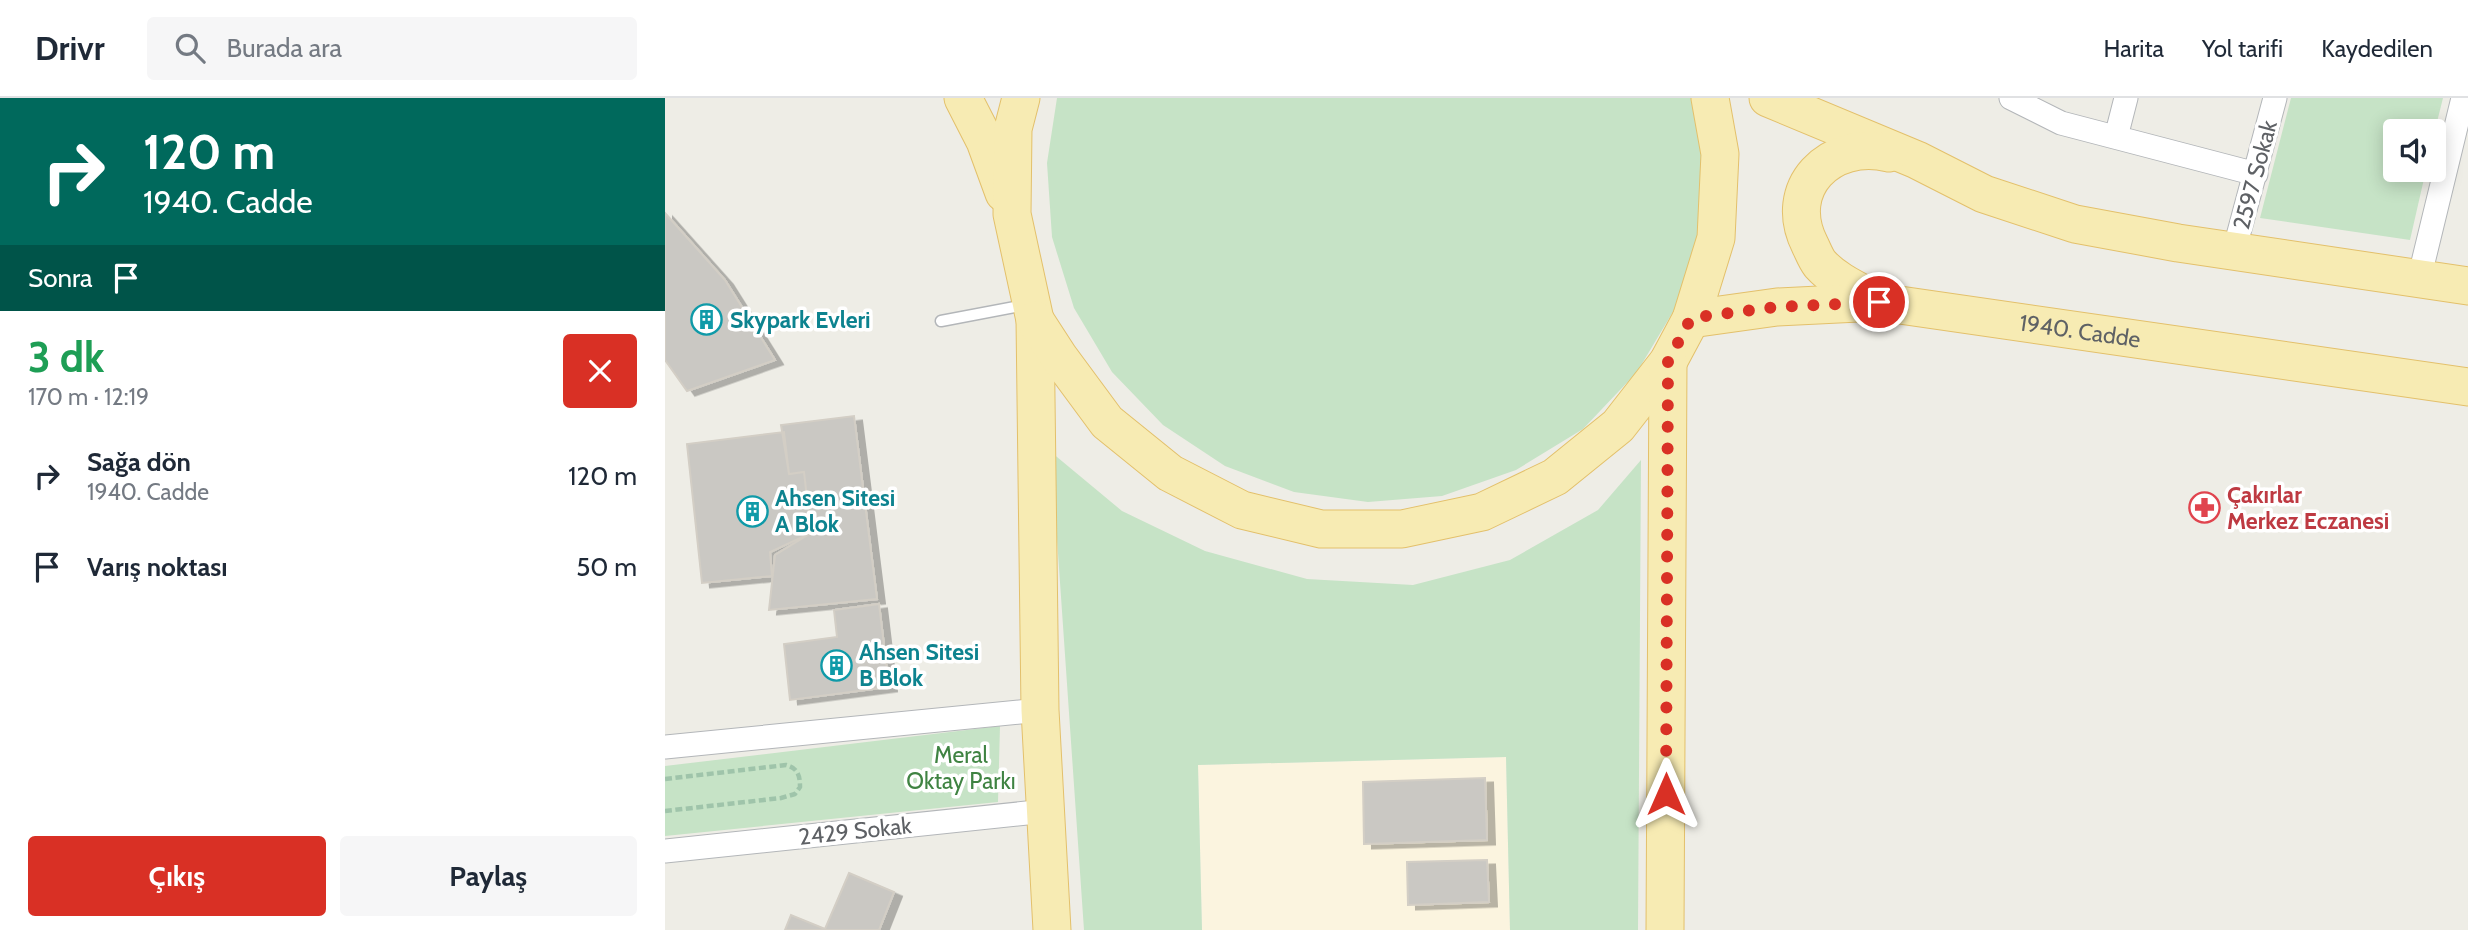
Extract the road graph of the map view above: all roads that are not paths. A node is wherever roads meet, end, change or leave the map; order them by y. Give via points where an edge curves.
1 (963, 98) edge
2 (1021, 98) edge
3 (1710, 98) edge
4 (1768, 98) edge
5 (2011, 98) edge
6 (2126, 98) edge
7 (2275, 98) edge
8 (2463, 98) edge
9 (2116, 137) junction
10 (1917, 160) junction
11 (2256, 174) junction
12 (1012, 214) junction
13 (2234, 251) junction
14 (2419, 279) junction
15 (2468, 286) edge
16 (1879, 302) junction
17 (1033, 312) junction
18 (1691, 318) junction
19 (941, 321) dead end
20 (1668, 362) junction
21 (2468, 387) edge
22 (1040, 710) junction
23 (665, 747) edge
24 (1046, 811) junction
25 (665, 851) edge
26 (1052, 930) edge
27 (1665, 930) edge

1 - 12 main road via 985,141
2 - 12 main road via 1013,129
3 - 18 main road via 1720,154 1716,238
4 - 10 main road
5 - 9 street via 2061,123
6 - 9 street
7 - 11 street, 2597 Sokak
8 - 14 street
9 - 11 street
10 - 13 main road via 1984,194 2075,224
10 - 16 main road via 1883,152 1849,152 1819,166 1801,198 1803,231 1819,263
11 - 13 street, 2597 Sokak
12 - 17 main road
13 - 14 main road
14 - 15 main road
16 - 18 main road, 1940. Cadde via 1777,307
16 - 21 main road, 1940. Cadde
17 - 19 lane
17 - 20 main road via 1059,357 1107,422 1170,473 1242,510 1321,529 1402,529 1482,512 1555,477 1618,426
17 - 22 main road
18 - 20 main road
20 - 27 main road
22 - 23 street
22 - 24 main road
24 - 25 street, 2429 Sokak
24 - 26 main road

